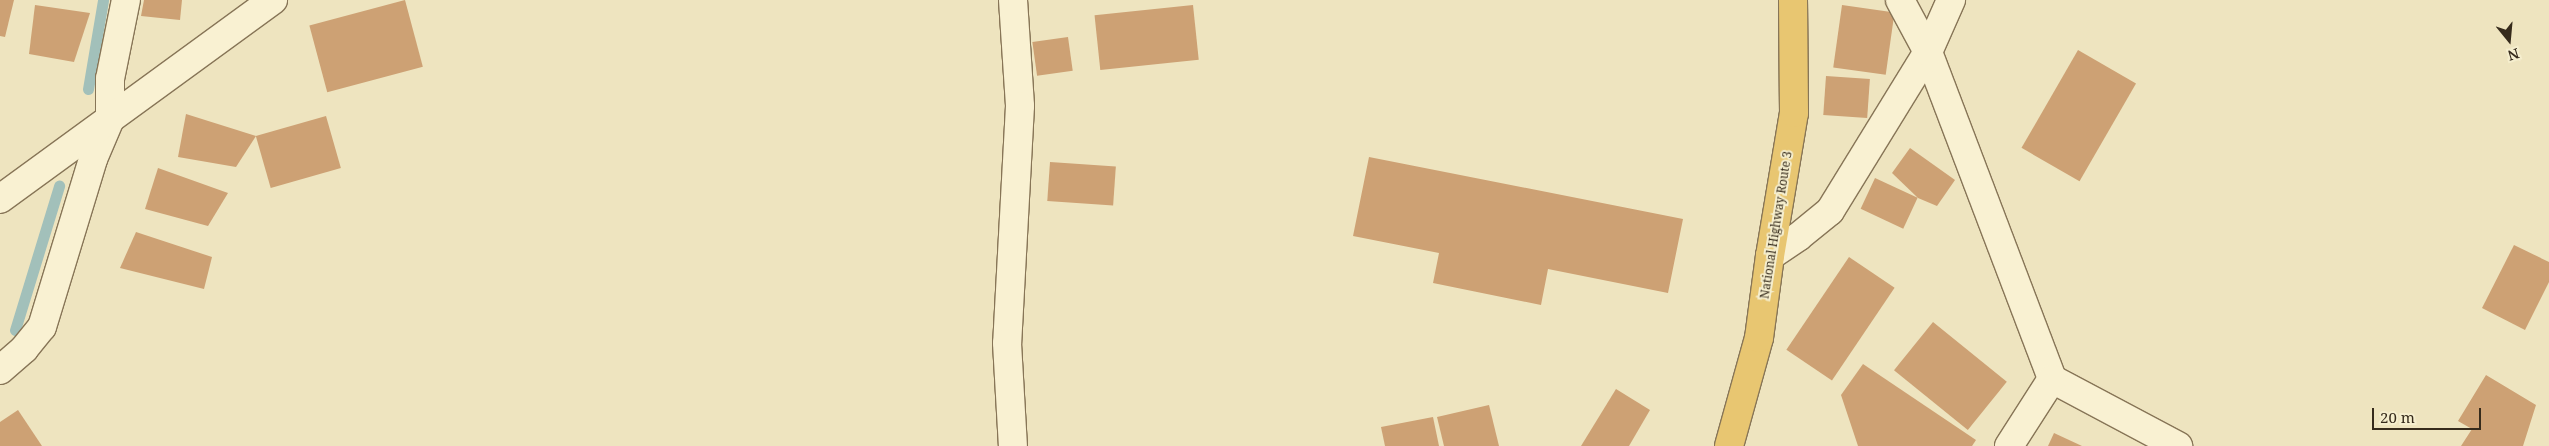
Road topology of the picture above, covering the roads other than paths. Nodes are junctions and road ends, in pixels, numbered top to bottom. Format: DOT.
graph roads {
  1 [pos="126,0"];
  2 [pos="273,0"];
  3 [pos="1013,0"];
  4 [pos="1793,0"];
  5 [pos="1900,0"];
  6 [pos="1951,0"];
  7 [pos="1928,52"];
  8 [pos="110,119"];
  9 [pos="0,199"];
  10 [pos="1770,256"];
  11 [pos="0,370"];
  12 [pos="2052,379"];
  13 [pos="1014,446"];
  14 [pos="1729,446"];
  15 [pos="2009,446"];
  16 [pos="2178,446"];
  1 -- 8 [label="street"];
  2 -- 8 [label="street"];
  3 -- 13 [label="street"];
  4 -- 10 [label="highway, National Highway Route 3"];
  5 -- 7 [label="street"];
  6 -- 7 [label="street"];
  7 -- 10 [label="street"];
  7 -- 12 [label="street"];
  8 -- 9 [label="street"];
  8 -- 11 [label="street"];
  10 -- 14 [label="highway, National Highway Route 3"];
  12 -- 15 [label="street"];
  12 -- 16 [label="street"];
}
